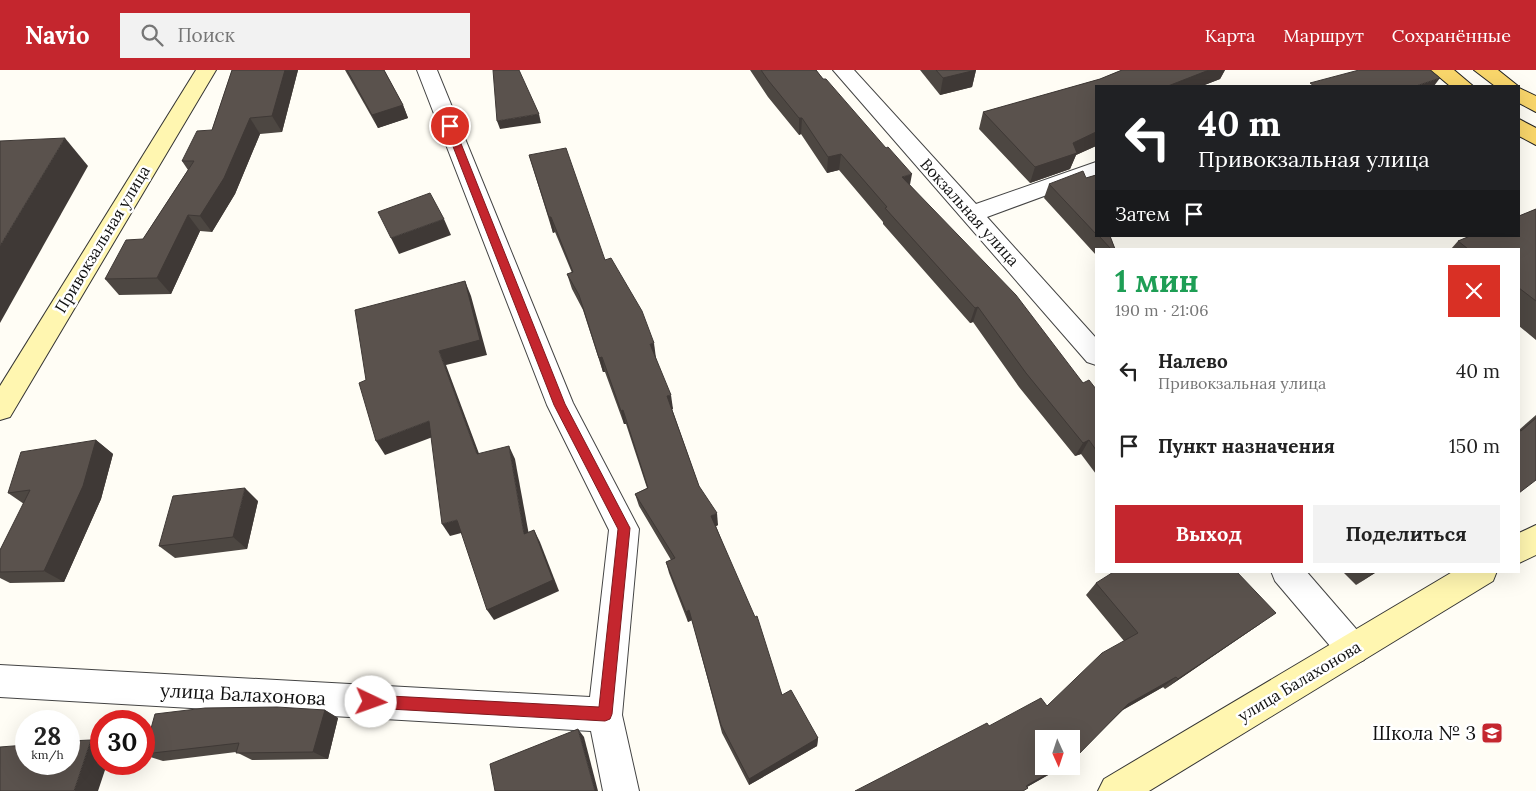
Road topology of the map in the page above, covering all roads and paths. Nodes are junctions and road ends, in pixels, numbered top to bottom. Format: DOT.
graph roads {
  1 [pos="206,70"];
  2 [pos="427,70"];
  3 [pos="843,70"];
  4 [pos="1441,70"];
  5 [pos="1484,70"];
  6 [pos="1462,85"];
  7 [pos="1506,85"];
  8 [pos="1520,95"];
  9 [pos="1536,105"];
  10 [pos="1520,127"];
  11 [pos="1536,138"];
  12 [pos="1095,169"];
  13 [pos="973,214"];
  14 [pos="1095,354"];
  15 [pos="0,409"];
  16 [pos="1536,539"];
  17 [pos="1520,548"];
  18 [pos="1288,573"];
  19 [pos="1479,573"];
  20 [pos="1354,649"];
  21 [pos="0,681"];
  22 [pos="605,714"];
  23 [pos="621,791"];
  24 [pos="1116,791"];
  1 -- 15 [label="street, Привокзальная улица"];
  2 -- 22 [label="street"];
  3 -- 13 [label="street, Вокзальная улица"];
  4 -- 6 [label="main road"];
  5 -- 7 [label="main road"];
  8 -- 9 [label="main road"];
  10 -- 11 [label="main road"];
  12 -- 13 [label="street"];
  13 -- 14 [label="street, Вокзальная улица"];
  16 -- 17 [label="street"];
  18 -- 20 [label="street"];
  19 -- 20 [label="street, улица Балахонова"];
  20 -- 24 [label="street, улица Балахонова"];
  21 -- 22 [label="street, улица Балахонова"];
  22 -- 23 [label="street"];
}
